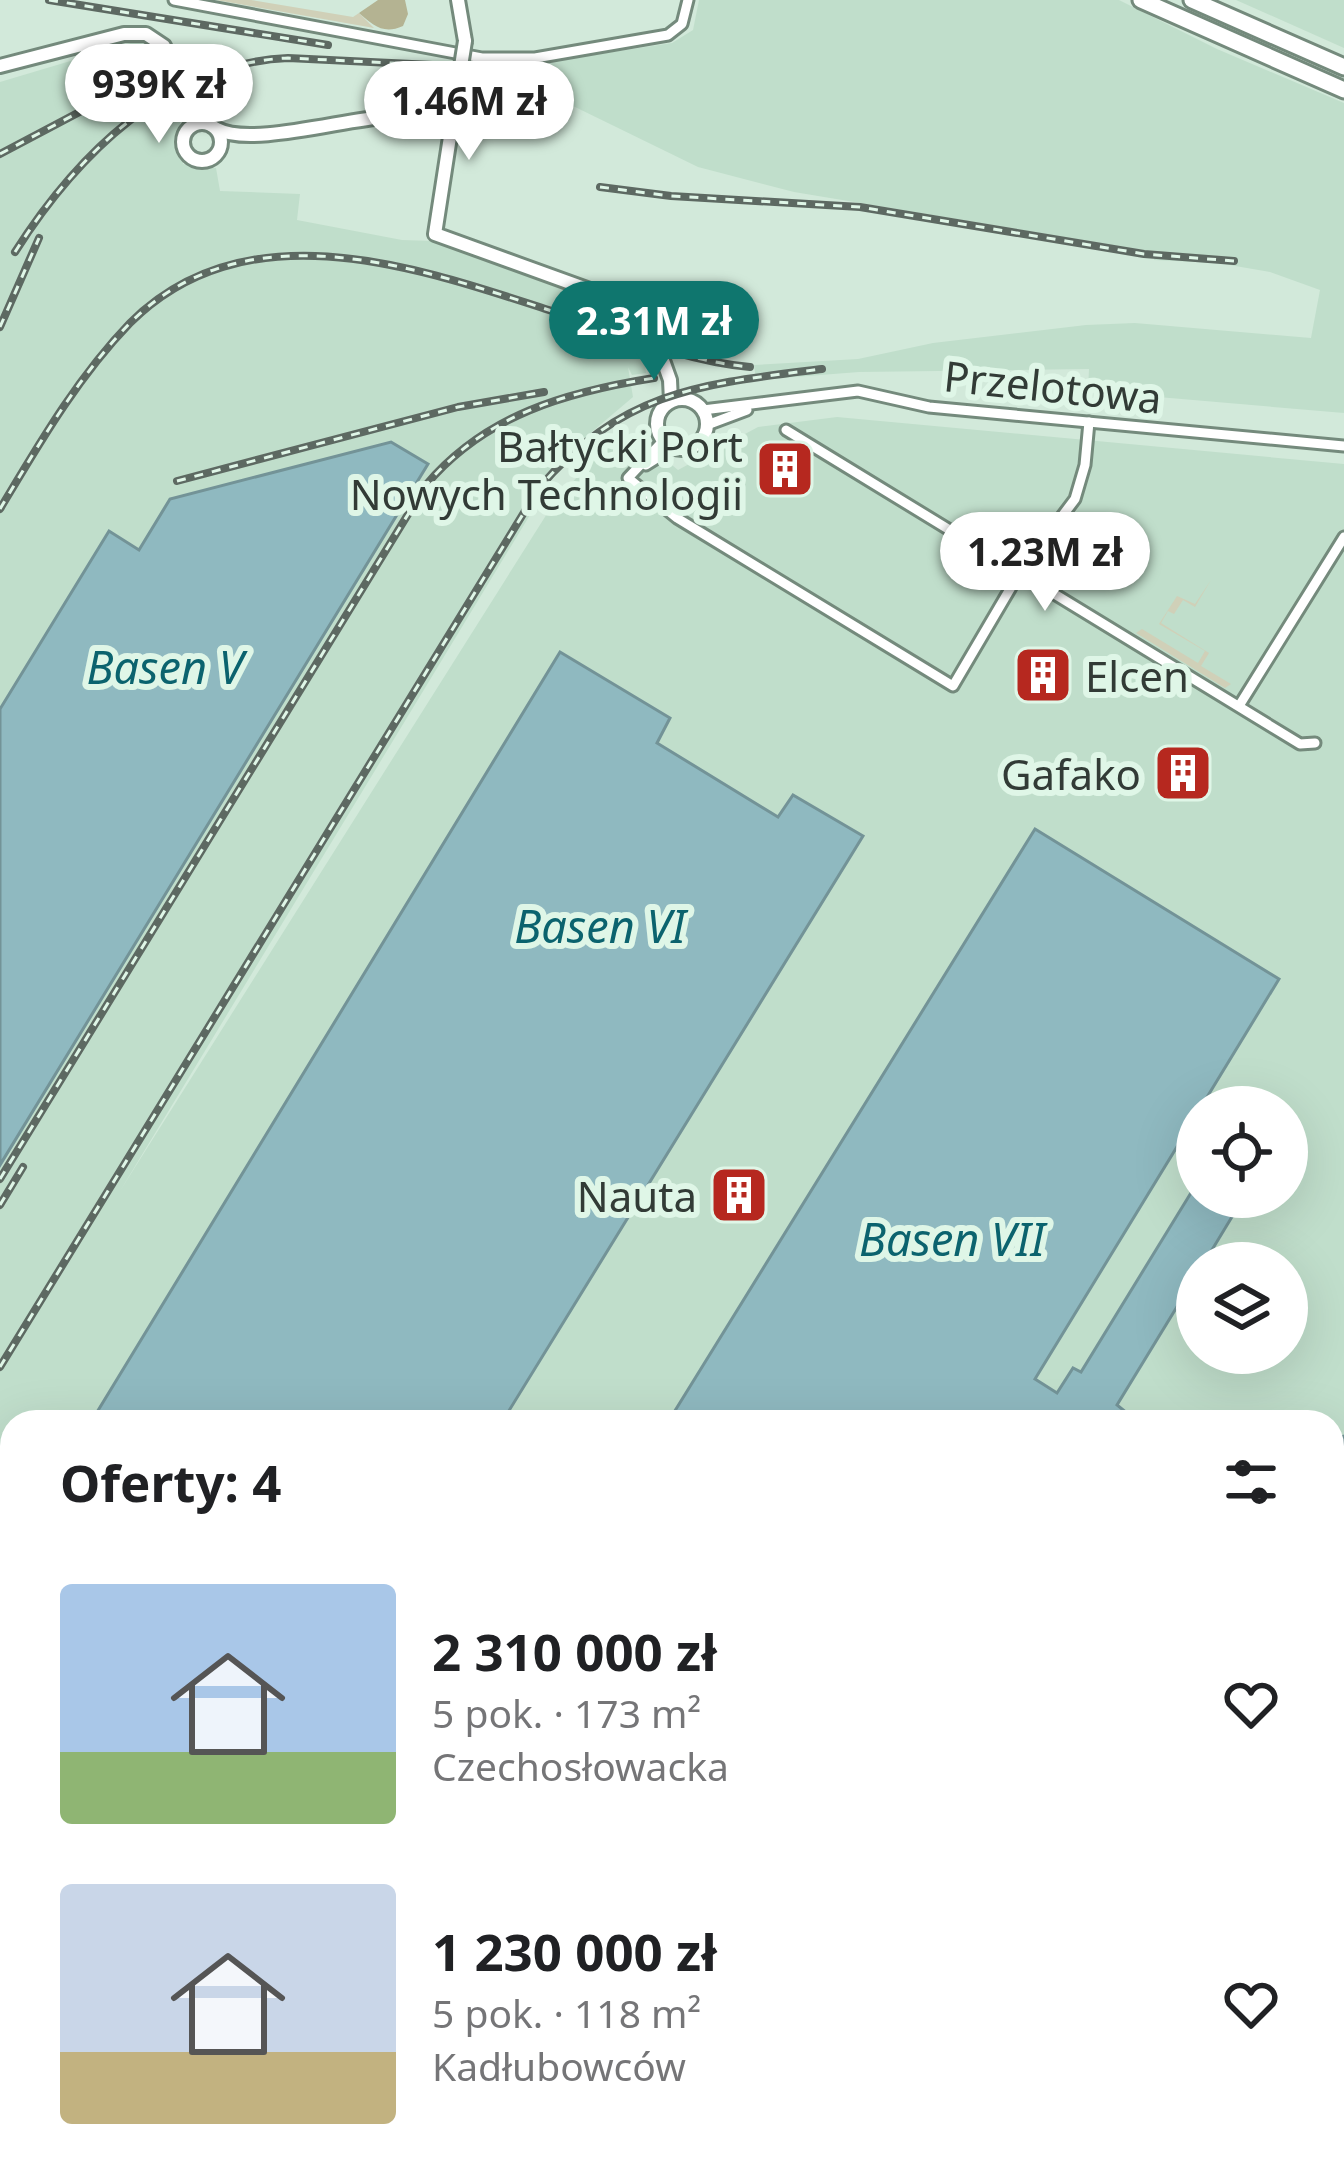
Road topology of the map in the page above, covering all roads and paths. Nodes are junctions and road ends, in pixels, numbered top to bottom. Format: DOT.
graph roads {
  1 [pos="174,0"];
  2 [pos="458,0"];
  3 [pos="688,0"];
  4 [pos="1141,0"];
  5 [pos="1192,0"];
  6 [pos="0,66"];
  7 [pos="1344,68"];
  8 [pos="1344,90"];
  9 [pos="188,98"];
  10 [pos="452,119"];
  11 [pos="214,127"];
  12 [pos="187,130"];
  13 [pos="256,134"];
  14 [pos="219,151"];
  15 [pos="677,399"];
  16 [pos="758,406"];
  17 [pos="703,410"];
  18 [pos="1089,422"];
  19 [pos="707,425"];
  20 [pos="786,430"];
  21 [pos="668,445"];
  22 [pos="1344,446"];
  23 [pos="1344,537"];
  24 [pos="1020,572"];
  25 [pos="1239,706"];
  26 [pos="1315,743"];
  1 -- 3 [label="street"];
  2 -- 10 [label="street, bridge"];
  4 -- 8 [label="highway"];
  5 -- 7 [label="highway"];
  6 -- 9 [label="street"];
  9 -- 11 [label="street"];
  9 -- 12 [label="street"];
  10 -- 13 [label="street"];
  10 -- 15 [label="street"];
  11 -- 12 [label="street"];
  11 -- 13 [label="street"];
  11 -- 14 [label="street"];
  12 -- 14 [label="street"];
  13 -- 14 [label="street"];
  15 -- 17 [label="street"];
  15 -- 21 [label="street"];
  16 -- 17 [label="street, Przelotowa"];
  16 -- 18 [label="street, Przelotowa"];
  16 -- 19 [label="street, Przelotowa"];
  17 -- 19 [label="street"];
  18 -- 22 [label="street, Przelotowa"];
  18 -- 24 [label="street"];
  19 -- 21 [label="street"];
  20 -- 24 [label="street"];
  21 -- 24 [label="street"];
  23 -- 25 [label="street"];
  24 -- 25 [label="street"];
  25 -- 26 [label="street"];
}
